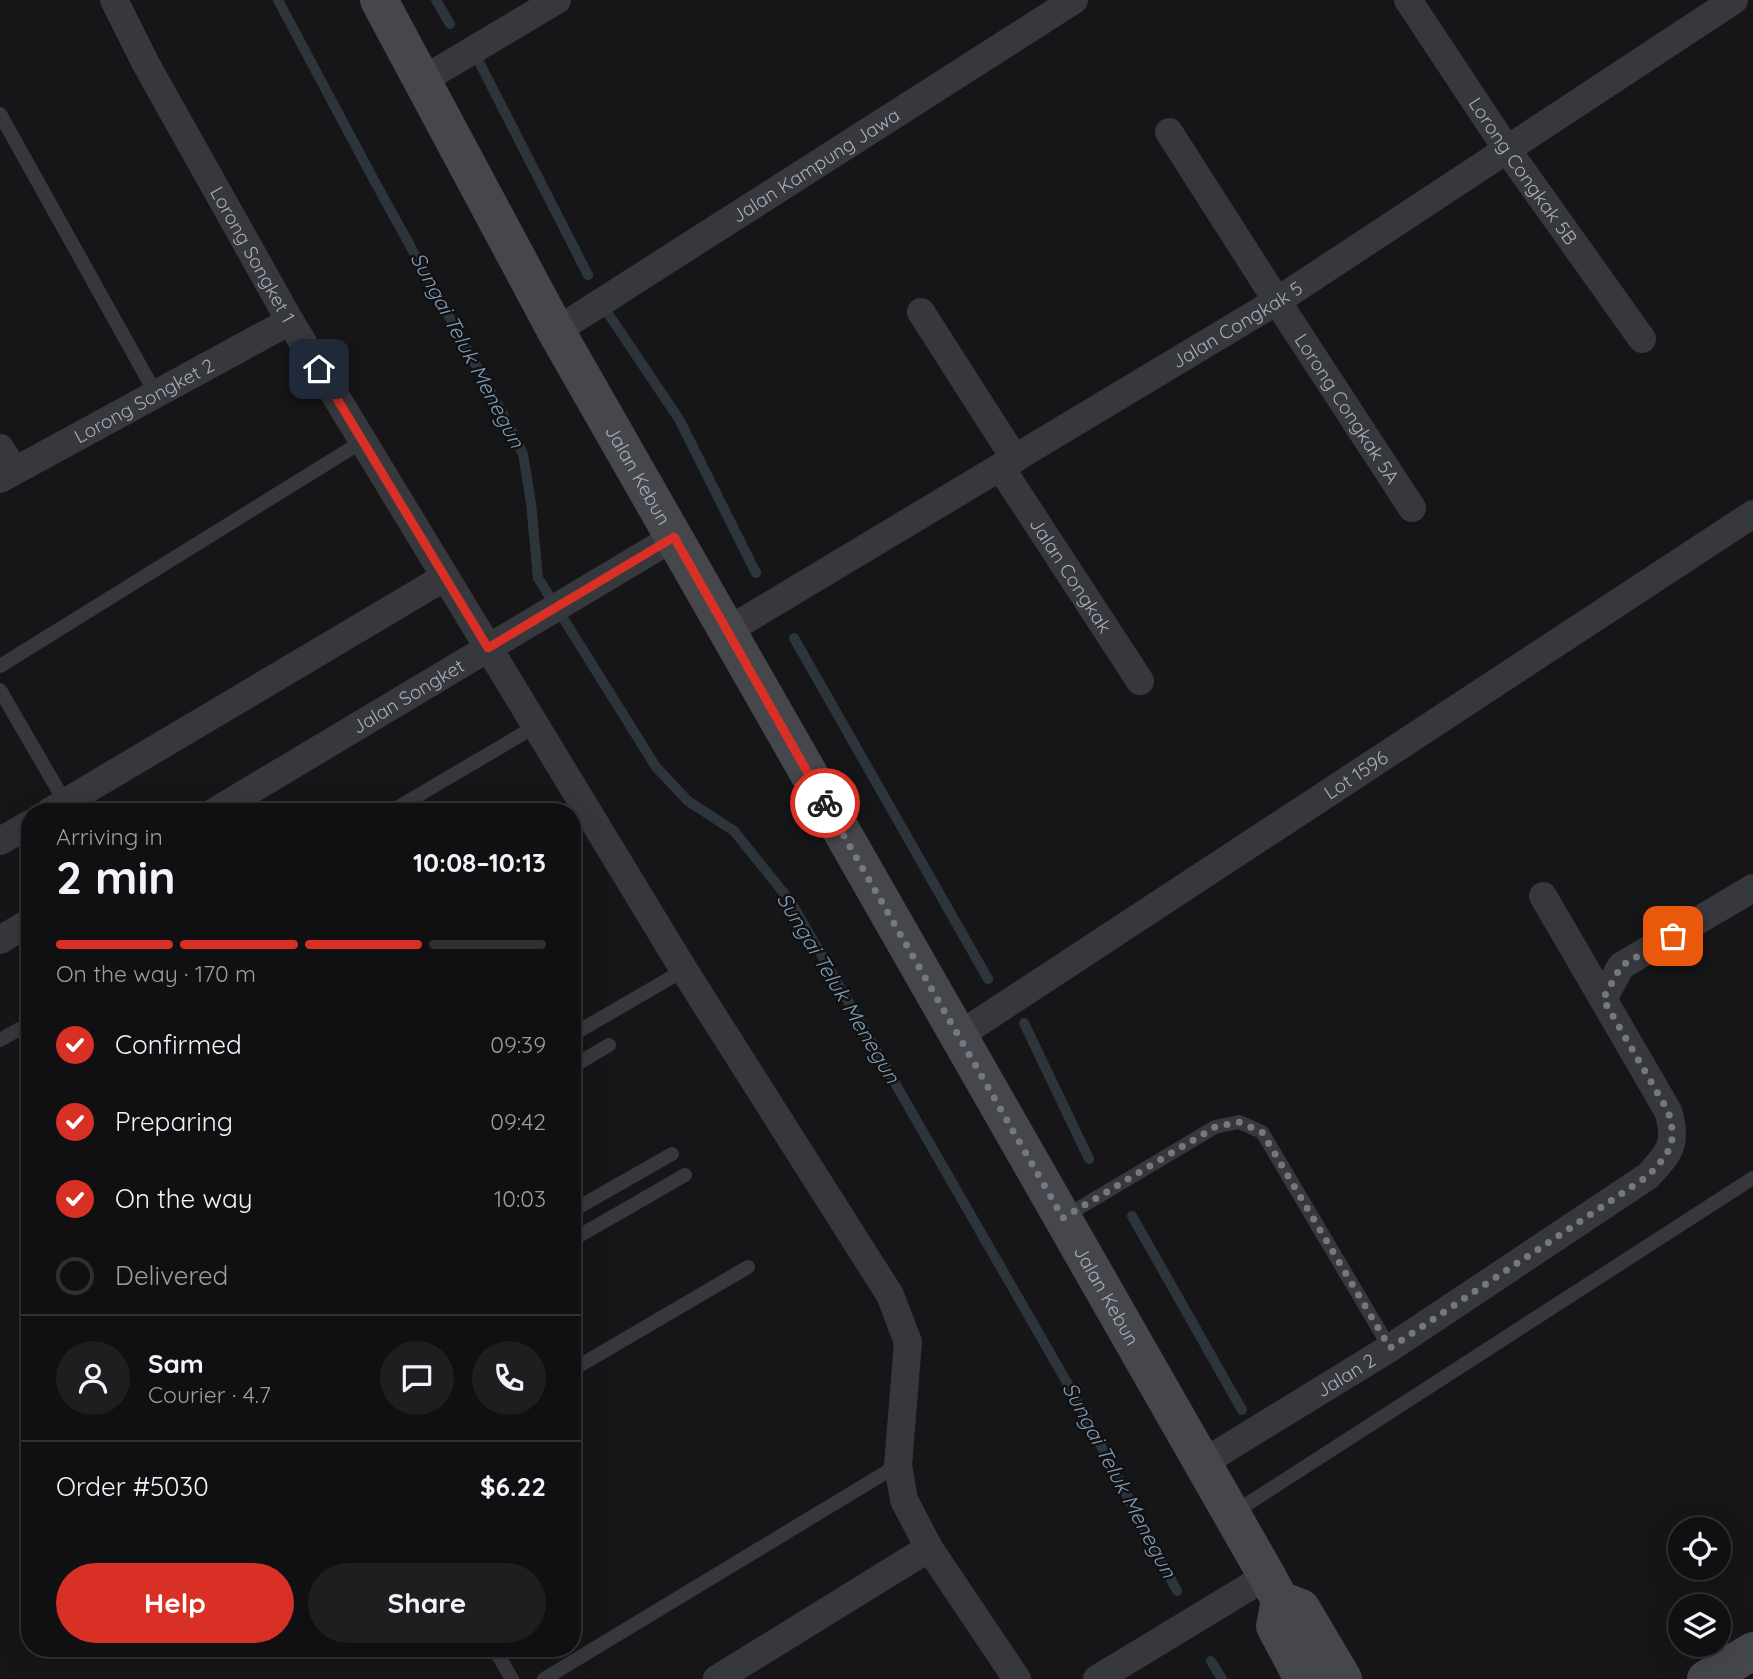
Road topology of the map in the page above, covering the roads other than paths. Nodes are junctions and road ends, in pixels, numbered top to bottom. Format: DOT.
graph roads {
  1 [pos="114,0"];
  2 [pos="379,0"];
  3 [pos="558,0"];
  4 [pos="1073,0"];
  5 [pos="1408,0"];
  6 [pos="1734,0"];
  7 [pos="1742,0"];
  8 [pos="1753,17"];
  9 [pos="421,81"];
  10 [pos="0,114"];
  11 [pos="1169,132"];
  12 [pos="1508,151"];
  13 [pos="1277,301"];
  14 [pos="921,312"];
  15 [pos="290,321"];
  16 [pos="556,331"];
  17 [pos="1642,339"];
  18 [pos="156,394"];
  19 [pos="363,441"];
  20 [pos="1008,463"];
  21 [pos="5,465"];
  22 [pos="1412,508"];
  23 [pos="1753,514"];
  24 [pos="674,537"];
  25 [pos="445,577"];
  26 [pos="727,631"];
  27 [pos="488,648"];
  28 [pos="0,666"];
  29 [pos="1140,681"];
  30 [pos="0,690"];
  31 [pos="536,726"];
  32 [pos="55,803"];
  33 [pos="64,803"];
  34 [pos="229,803"];
  35 [pos="405,803"];
  36 [pos="21,829"];
  37 [pos="0,841"];
  38 [pos="1753,888"];
  39 [pos="1544,896"];
  40 [pos="21,927"];
  41 [pos="0,940"];
  42 [pos="684,970"];
  43 [pos="1603,999"];
  44 [pos="21,1028"];
  45 [pos="581,1030"];
  46 [pos="958,1036"];
  47 [pos="0,1040"];
  48 [pos="609,1045"];
  49 [pos="581,1061"];
  50 [pos="672,1154"];
  51 [pos="685,1175"];
  52 [pos="1753,1178"];
  53 [pos="581,1206"];
  54 [pos="1063,1218"];
  55 [pos="581,1235"];
  56 [pos="748,1267"];
  57 [pos="1390,1348"];
  58 [pos="581,1365"];
  59 [pos="1201,1464"];
  60 [pos="898,1465"];
  61 [pos="1230,1515"];
  62 [pos="929,1548"];
  63 [pos="1274,1588"];
  64 [pos="1753,1651"];
  65 [pos="499,1657"];
  66 [pos="580,1657"];
  67 [pos="581,1657"];
  68 [pos="1011,1677"];
  69 [pos="512,1679"];
  70 [pos="544,1679"];
  71 [pos="716,1679"];
  72 [pos="1097,1679"];
  73 [pos="1303,1679"];
  74 [pos="1343,1679"];
  75 [pos="1706,1679"];
  1 -- 15 [label="street, Lorong Songket 1"];
  2 -- 9 [label="main road, Jalan Kebun"];
  3 -- 9 [label="street"];
  4 -- 16 [label="street, Jalan Kampung Jawa"];
  5 -- 12 [label="street, Lorong Congkak 5B"];
  6 -- 12 [label="street, Jalan Congkak 5"];
  7 -- 8 [label="street"];
  9 -- 16 [label="main road, Jalan Kebun"];
  10 -- 18 [label="lane"];
  11 -- 13 [label="street, Lorong Congkak 5A"];
  12 -- 13 [label="street, Jalan Congkak 5"];
  12 -- 17 [label="street, Lorong Congkak 5B"];
  13 -- 20 [label="street, Jalan Congkak 5"];
  13 -- 22 [label="street, Lorong Congkak 5A"];
  14 -- 20 [label="street, Jalan Congkak"];
  15 -- 18 [label="street, Lorong Songket 2"];
  15 -- 19 [label="street, Lorong Songket 1"];
  16 -- 24 [label="main road, Jalan Kebun"];
  18 -- 21 [label="street, Lorong Songket 2"];
  19 -- 25 [label="street, Lorong Songket 1"];
  19 -- 28 [label="lane"];
  20 -- 26 [label="street, Jalan Congkak 5"];
  20 -- 29 [label="street, Jalan Congkak"];
  23 -- 46 [label="street, Lot 1596"];
  24 -- 26 [label="main road, Jalan Kebun"];
  24 -- 27 [label="street, Jalan Songket"];
  25 -- 27 [label="street, Lorong Songket 1"];
  25 -- 33 [label="street"];
  26 -- 46 [label="main road, Jalan Kebun"];
  27 -- 31 [label="street, Lorong Songket 1"];
  27 -- 34 [label="street, Jalan Songket"];
  30 -- 32 [label="lane"];
  31 -- 35 [label="lane"];
  31 -- 42 [label="street, Lorong Songket 1"];
  36 -- 37 [label="street"];
  38 -- 43 [label="street"];
  39 -- 43 [label="street, Jalan 2"];
  40 -- 41 [label="street"];
  42 -- 45 [label="lane"];
  42 -- 60 [label="street, Lorong Songket 1"];
  43 -- 57 [label="street, Jalan 2"];
  44 -- 47 [label="lane"];
  46 -- 54 [label="main road, Jalan Kebun"];
  48 -- 49 [label="lane"];
  50 -- 53 [label="lane"];
  51 -- 55 [label="lane"];
  52 -- 61 [label="lane"];
  54 -- 57 [label="lane"];
  54 -- 59 [label="main road, Jalan Kebun"];
  56 -- 58 [label="lane"];
  57 -- 59 [label="street, Jalan 2"];
  59 -- 61 [label="main road, Jalan Kebun"];
  60 -- 62 [label="street, Lorong Songket 1"];
  60 -- 67 [label="lane"];
  61 -- 63 [label="main road, Jalan Kebun"];
  62 -- 68 [label="street, Lorong Songket 1"];
  62 -- 71 [label="street"];
  63 -- 72 [label="street"];
  63 -- 73 [label="main road"];
  63 -- 74 [label="main road, Jalan Kebun"];
  64 -- 75 [label="main road"];
  65 -- 69 [label="lane"];
  66 -- 70 [label="lane"];
}
